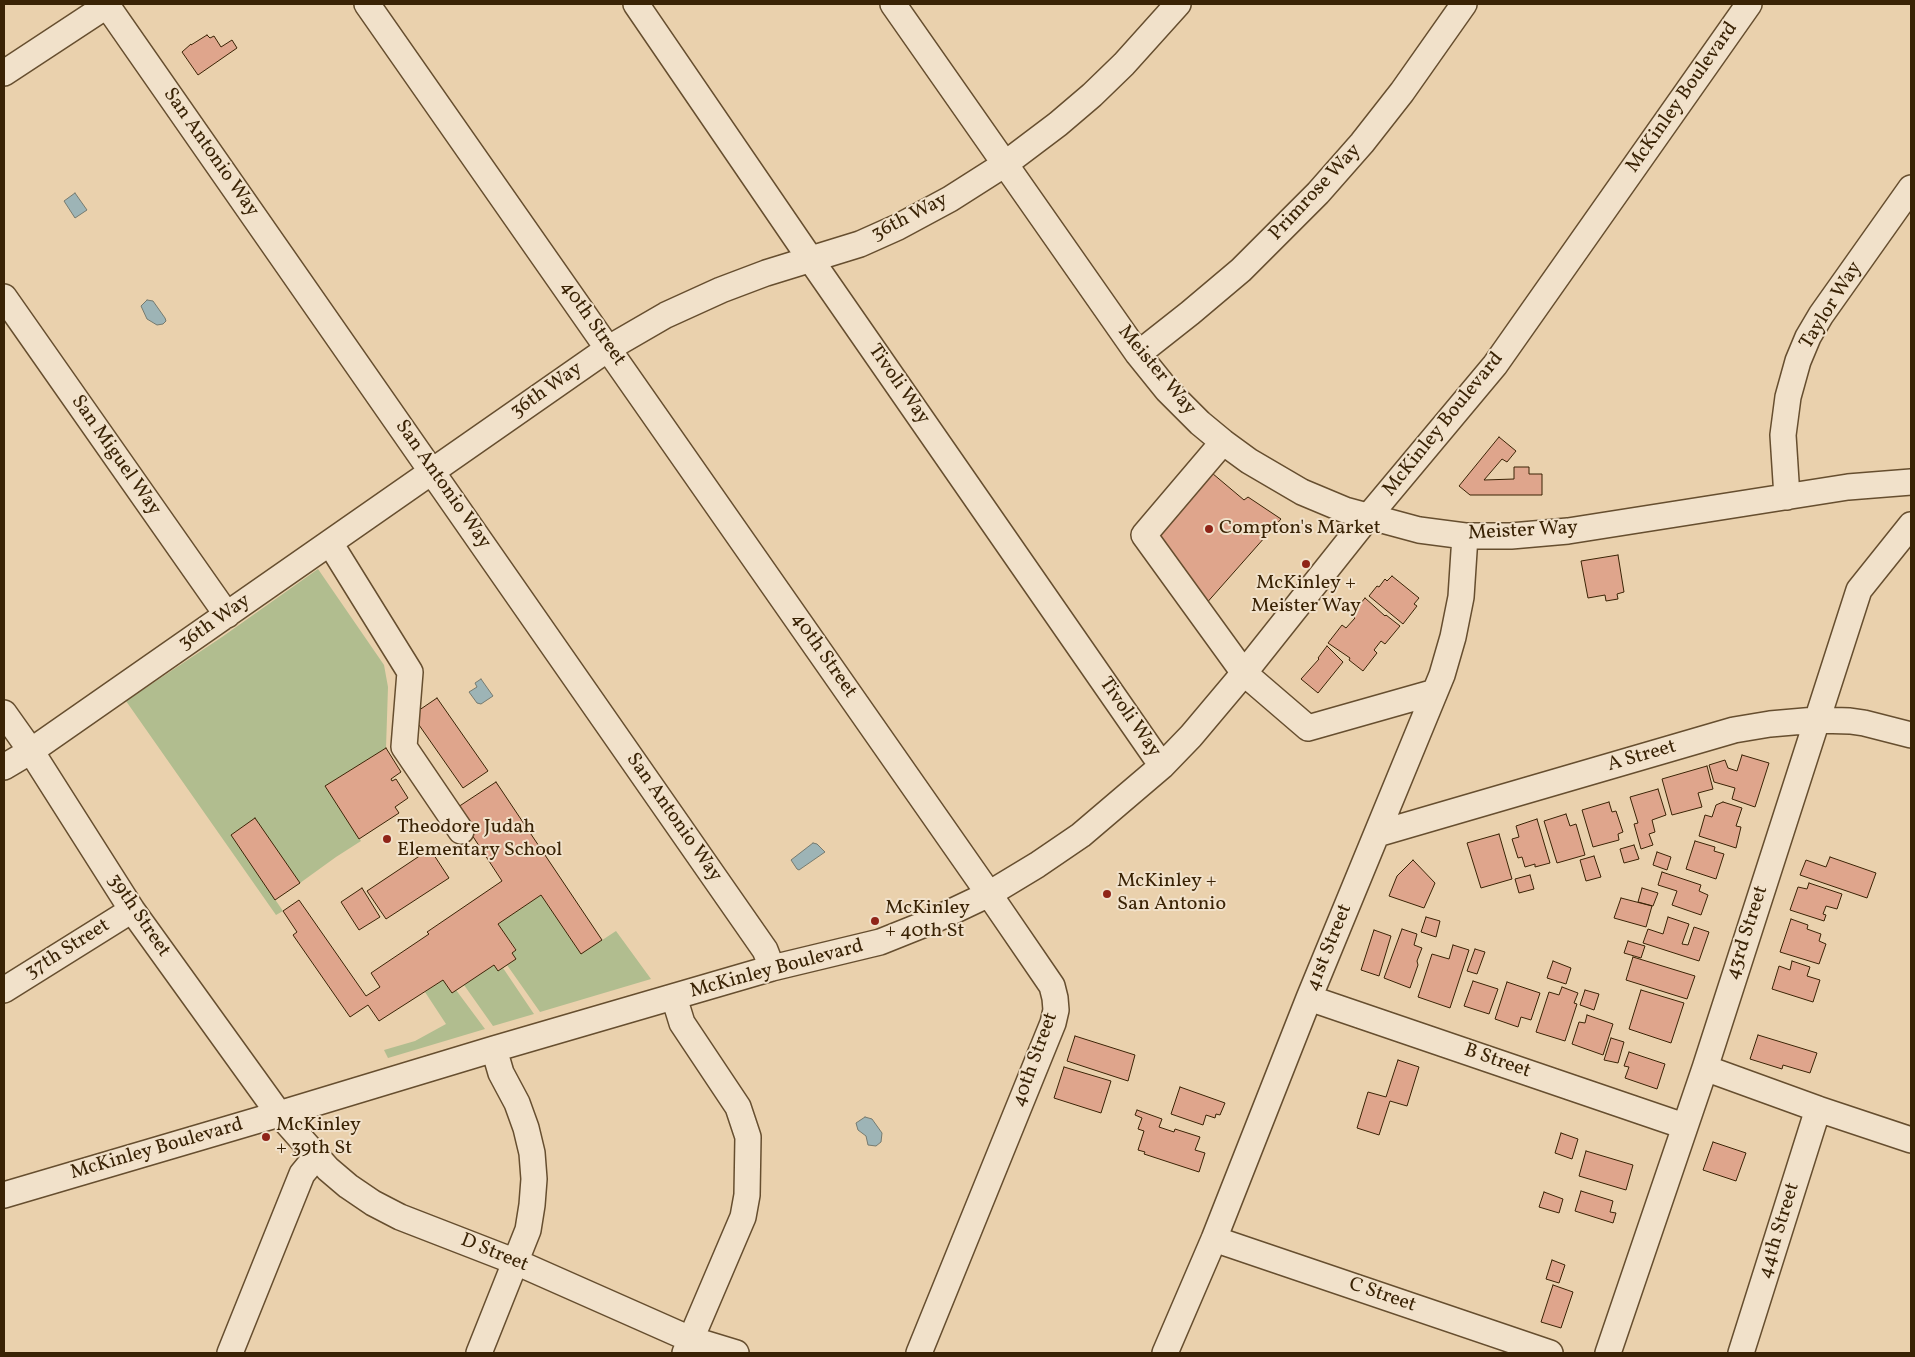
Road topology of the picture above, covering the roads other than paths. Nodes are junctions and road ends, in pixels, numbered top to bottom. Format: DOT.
graph roads {
  1 [pos="107,4"];
  2 [pos="368,4"];
  3 [pos="636,4"];
  4 [pos="894,4"];
  5 [pos="1178,4"];
  6 [pos="1464,4"];
  7 [pos="1749,4"];
  8 [pos="4,73"];
  9 [pos="1005,164"];
  10 [pos="1911,188"];
  11 [pos="811,260"];
  12 [pos="4,297"];
  13 [pos="609,348"];
  14 [pos="1138,354"];
  15 [pos="1223,442"];
  16 [pos="432,471"];
  17 [pos="1911,482"];
  18 [pos="1787,497"];
  19 [pos="1368,517"];
  20 [pos="1911,525"];
  21 [pos="1465,536"];
  22 [pos="330,543"];
  23 [pos="227,615"];
  24 [pos="1244,673"];
  25 [pos="1435,692"];
  26 [pos="4,713"];
  27 [pos="1816,720"];
  28 [pos="1911,735"];
  29 [pos="31,751"];
  30 [pos="1162,766"];
  31 [pos="4,767"];
  32 [pos="461,831"];
  33 [pos="1377,834"];
  34 [pos="989,894"];
  35 [pos="132,910"];
  36 [pos="772,968"];
  37 [pos="4,990"];
  38 [pos="674,997"];
  39 [pos="1309,998"];
  40 [pos="494,1049"];
  41 [pos="1705,1068"];
  42 [pos="1818,1109"];
  43 [pos="279,1114"];
  44 [pos="1684,1126"];
  45 [pos="1911,1140"];
  46 [pos="316,1157"];
  47 [pos="4,1195"];
  48 [pos="1214,1239"];
  49 [pos="516,1262"];
  50 [pos="688,1346"];
  51 [pos="230,1353"];
  52 [pos="478,1353"];
  53 [pos="736,1353"];
  54 [pos="919,1353"];
  55 [pos="1165,1353"];
  56 [pos="1550,1353"];
  57 [pos="1608,1353"];
  58 [pos="1741,1353"];
  1 -- 8 [label="street"];
  1 -- 16 [label="street, San Antonio Way"];
  2 -- 13 [label="street, 40th Street"];
  3 -- 11 [label="street, Tivoli Way"];
  4 -- 9 [label="street, Meister Way"];
  5 -- 9 [label="street, 36th Way"];
  6 -- 14 [label="street, Primrose Way"];
  7 -- 19 [label="street, McKinley Boulevard"];
  9 -- 11 [label="street, 36th Way"];
  9 -- 14 [label="street, Meister Way"];
  10 -- 18 [label="street, Taylor Way"];
  11 -- 13 [label="street, 36th Way"];
  11 -- 30 [label="street, Tivoli Way"];
  12 -- 23 [label="street, San Miguel Way"];
  13 -- 16 [label="street, 36th Way"];
  13 -- 34 [label="street, 40th Street"];
  14 -- 15 [label="street, Meister Way"];
  15 -- 19 [label="street, Meister Way"];
  15 -- 24 [label="street"];
  16 -- 22 [label="street, 36th Way"];
  16 -- 36 [label="street, San Antonio Way"];
  17 -- 18 [label="street, Meister Way"];
  18 -- 21 [label="street, Meister Way"];
  19 -- 21 [label="street, Meister Way"];
  19 -- 24 [label="street, McKinley Boulevard"];
  20 -- 27 [label="street, 43rd Street"];
  21 -- 25 [label="street, 41st Street"];
  22 -- 23 [label="street, 36th Way"];
  22 -- 32 [label="street"];
  23 -- 29 [label="street, 36th Way"];
  24 -- 25 [label="street"];
  24 -- 30 [label="street, McKinley Boulevard"];
  25 -- 33 [label="street, 41st Street"];
  26 -- 29 [label="street, 39th Street"];
  27 -- 28 [label="street, A Street"];
  27 -- 33 [label="street, A Street"];
  27 -- 41 [label="street, 43rd Street"];
  29 -- 31 [label="street, 36th Way"];
  29 -- 35 [label="street, 39th Street"];
  30 -- 34 [label="street, McKinley Boulevard"];
  33 -- 39 [label="street, 41st Street"];
  34 -- 36 [label="street, McKinley Boulevard"];
  34 -- 54 [label="street, 40th Street"];
  35 -- 37 [label="street, 37th Street"];
  35 -- 43 [label="street, 39th Street"];
  36 -- 38 [label="street, McKinley Boulevard"];
  38 -- 40 [label="street, McKinley Boulevard"];
  38 -- 50 [label="street"];
  39 -- 44 [label="street, B Street"];
  39 -- 48 [label="street, 41st Street"];
  40 -- 43 [label="street, McKinley Boulevard"];
  40 -- 49 [label="street"];
  41 -- 42 [label="street"];
  41 -- 44 [label="street, 43rd Street"];
  42 -- 45 [label="street"];
  42 -- 58 [label="street, 44th Street"];
  43 -- 46 [label="street, D Street"];
  43 -- 47 [label="street, McKinley Boulevard"];
  44 -- 57 [label="street, 43rd Street"];
  46 -- 49 [label="street, D Street"];
  46 -- 51 [label="street"];
  48 -- 55 [label="street, 41st Street"];
  48 -- 56 [label="street, C Street"];
  49 -- 50 [label="street, D Street"];
  49 -- 52 [label="street"];
  50 -- 53 [label="street, D Street"];
}
